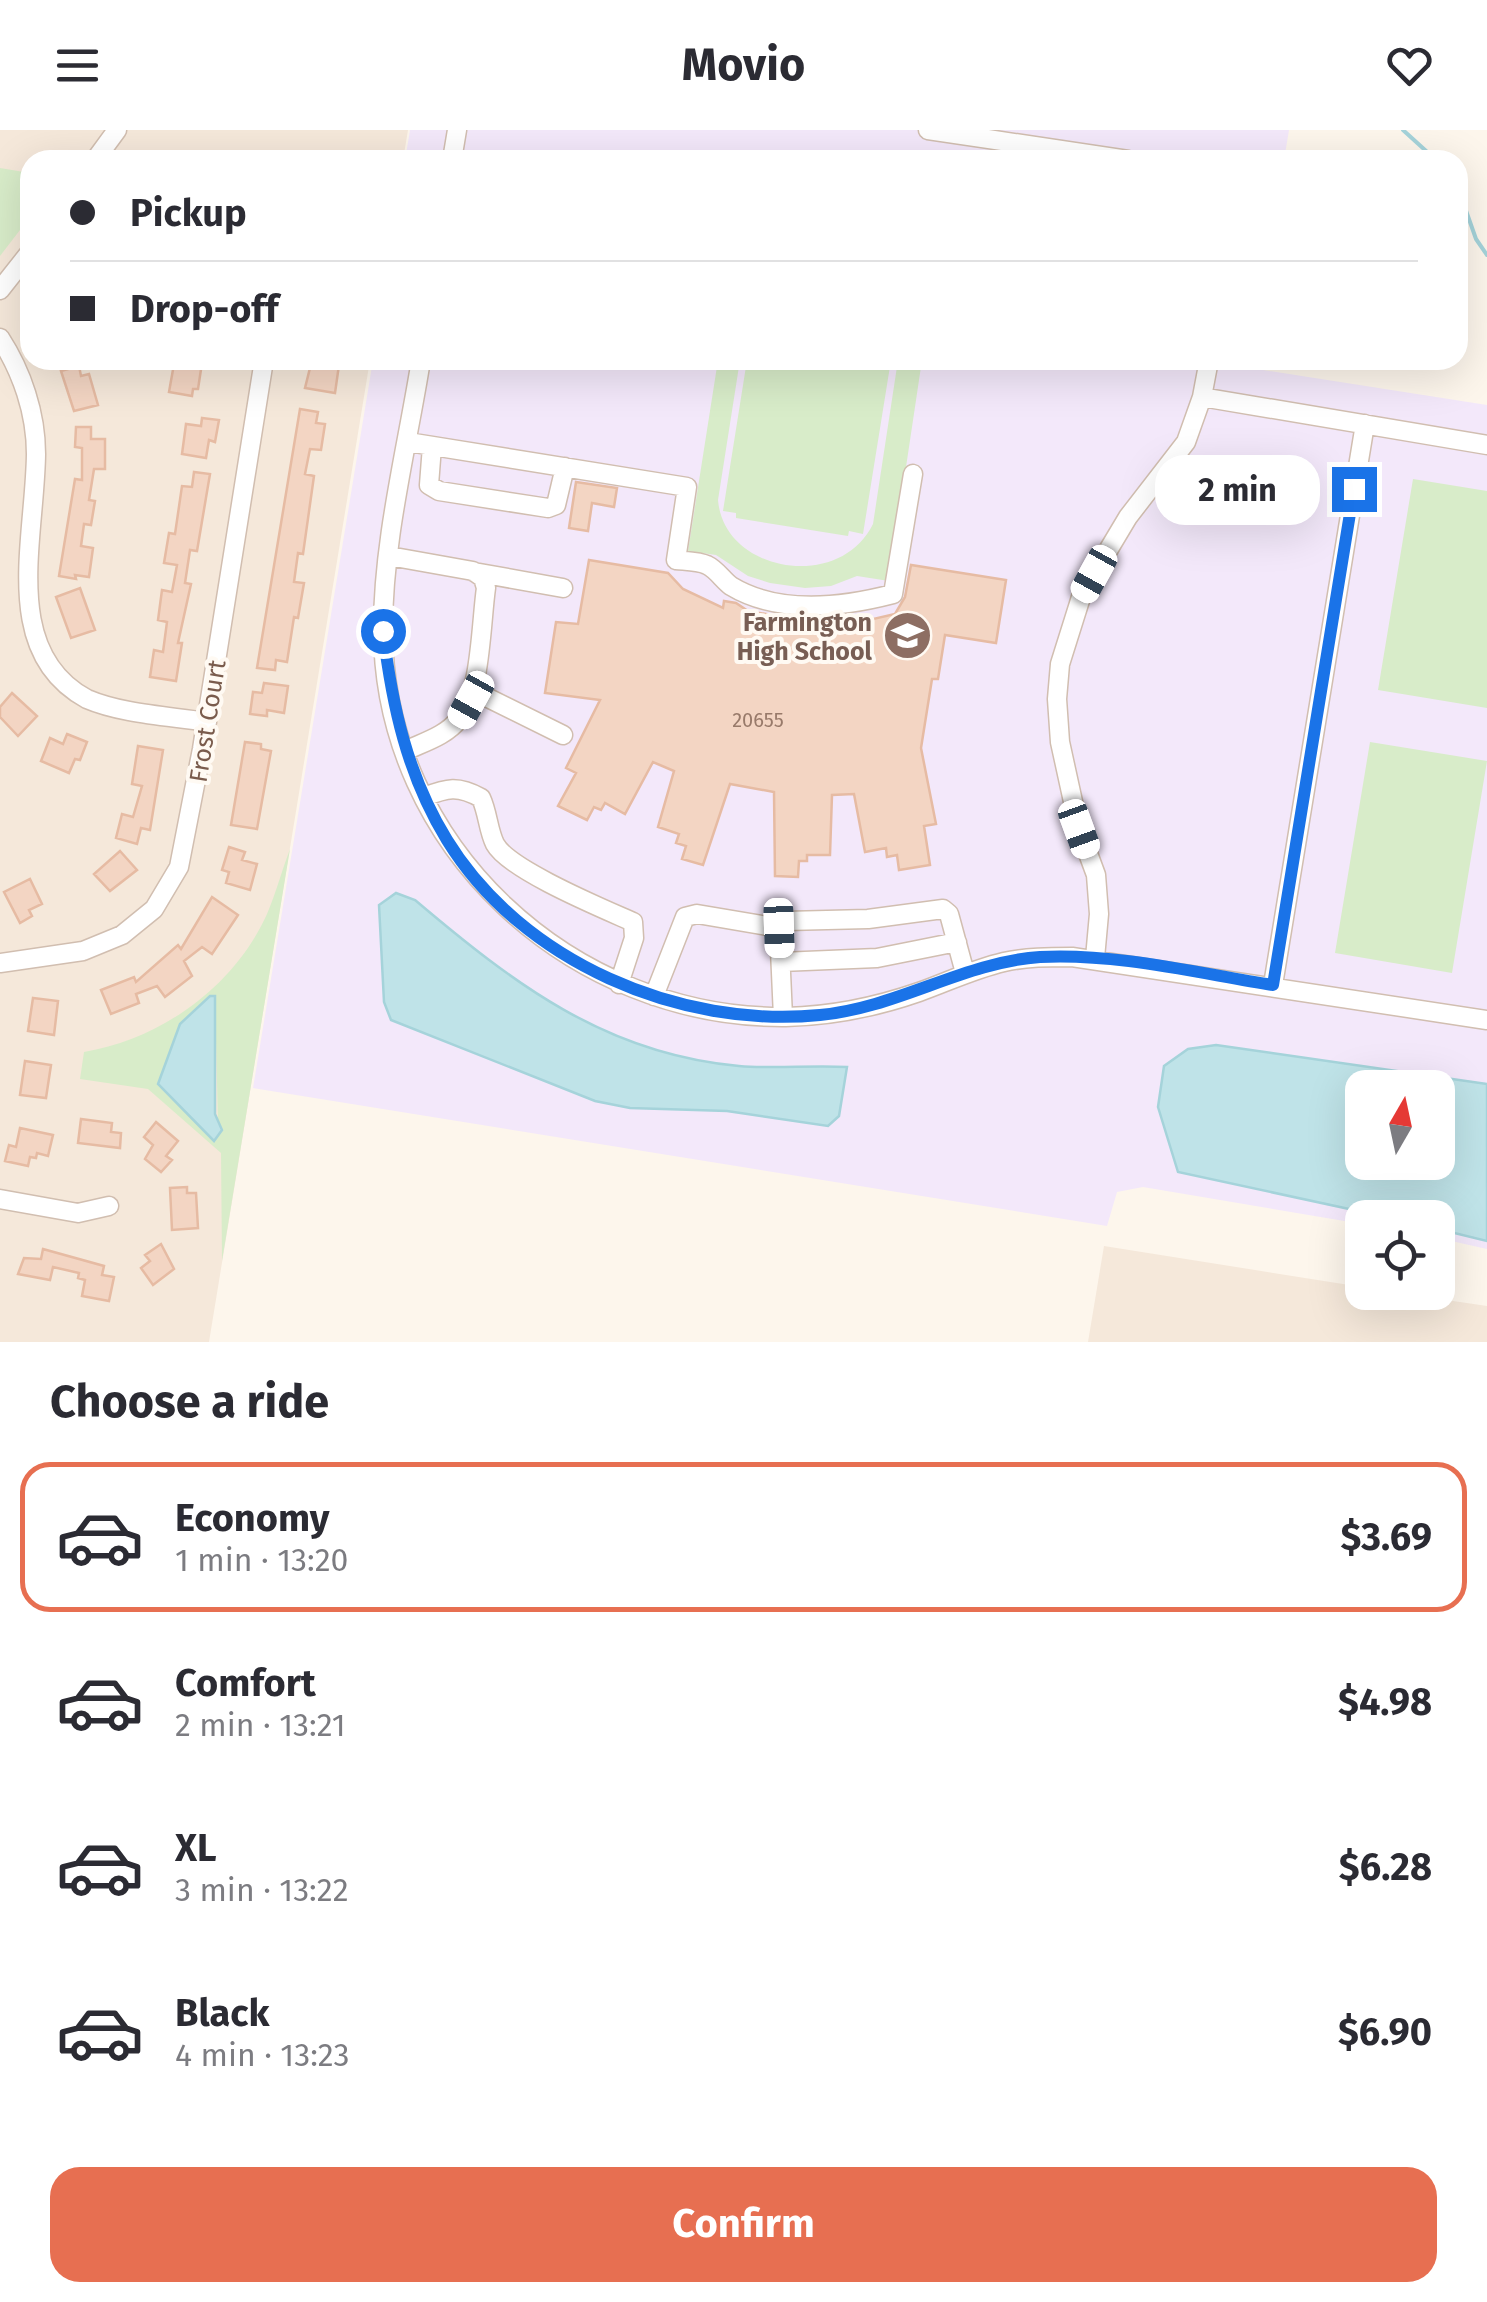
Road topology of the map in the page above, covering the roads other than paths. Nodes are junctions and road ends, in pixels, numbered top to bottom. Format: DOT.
graph roads {
  1 [pos="117,130"];
  2 [pos="928,130"];
  3 [pos="102,150"];
  4 [pos="1061,150"];
  5 [pos="20,265"];
  6 [pos="0,290"];
  7 [pos="0,338"];
  8 [pos="262,370"];
  9 [pos="419,370"];
  10 [pos="1207,370"];
  11 [pos="1202,397"];
  12 [pos="1365,424"];
  13 [pos="408,442"];
  14 [pos="1487,445"];
  15 [pos="432,446"];
  16 [pos="565,467"];
  17 [pos="913,474"];
  18 [pos="389,556"];
  19 [pos="473,572"];
  20 [pos="563,588"];
  21 [pos="472,690"];
  22 [pos="207,722"];
  23 [pos="563,735"];
  24 [pos="405,750"];
  25 [pos="424,797"];
  26 [pos="779,928"];
  27 [pos="956,942"];
  28 [pos="1095,958"];
  29 [pos="780,962"];
  30 [pos="0,963"];
  31 [pos="965,973"];
  32 [pos="619,984"];
  33 [pos="1273,985"];
  34 [pos="654,996"];
  35 [pos="783,1017"];
  36 [pos="1487,1020"];
  37 [pos="0,1199"];
  38 [pos="108,1206"];
  1 -- 3 [label="street"];
  2 -- 4 [label="street"];
  5 -- 6 [label="street"];
  7 -- 22 [label="street"];
  8 -- 22 [label="street, Frost Court"];
  9 -- 13 [label="street"];
  10 -- 11 [label="street"];
  11 -- 12 [label="street"];
  11 -- 28 [label="street"];
  12 -- 14 [label="street"];
  12 -- 33 [label="street"];
  13 -- 15 [label="street"];
  13 -- 18 [label="street"];
  15 -- 16 [label="street"];
  15 -- 16 [label="street"];
  16 -- 17 [label="street"];
  18 -- 19 [label="street"];
  18 -- 24 [label="street"];
  19 -- 20 [label="street"];
  19 -- 21 [label="street"];
  21 -- 23 [label="street"];
  21 -- 24 [label="street"];
  22 -- 30 [label="street, Frost Court"];
  24 -- 25 [label="street"];
  25 -- 32 [label="street"];
  25 -- 32 [label="street"];
  26 -- 27 [label="street"];
  26 -- 29 [label="street"];
  26 -- 34 [label="street"];
  27 -- 29 [label="street"];
  27 -- 31 [label="street"];
  28 -- 31 [label="street"];
  28 -- 33 [label="street"];
  29 -- 35 [label="street"];
  31 -- 35 [label="street"];
  32 -- 34 [label="street"];
  33 -- 36 [label="street"];
  34 -- 35 [label="street"];
  37 -- 38 [label="street"];
}
